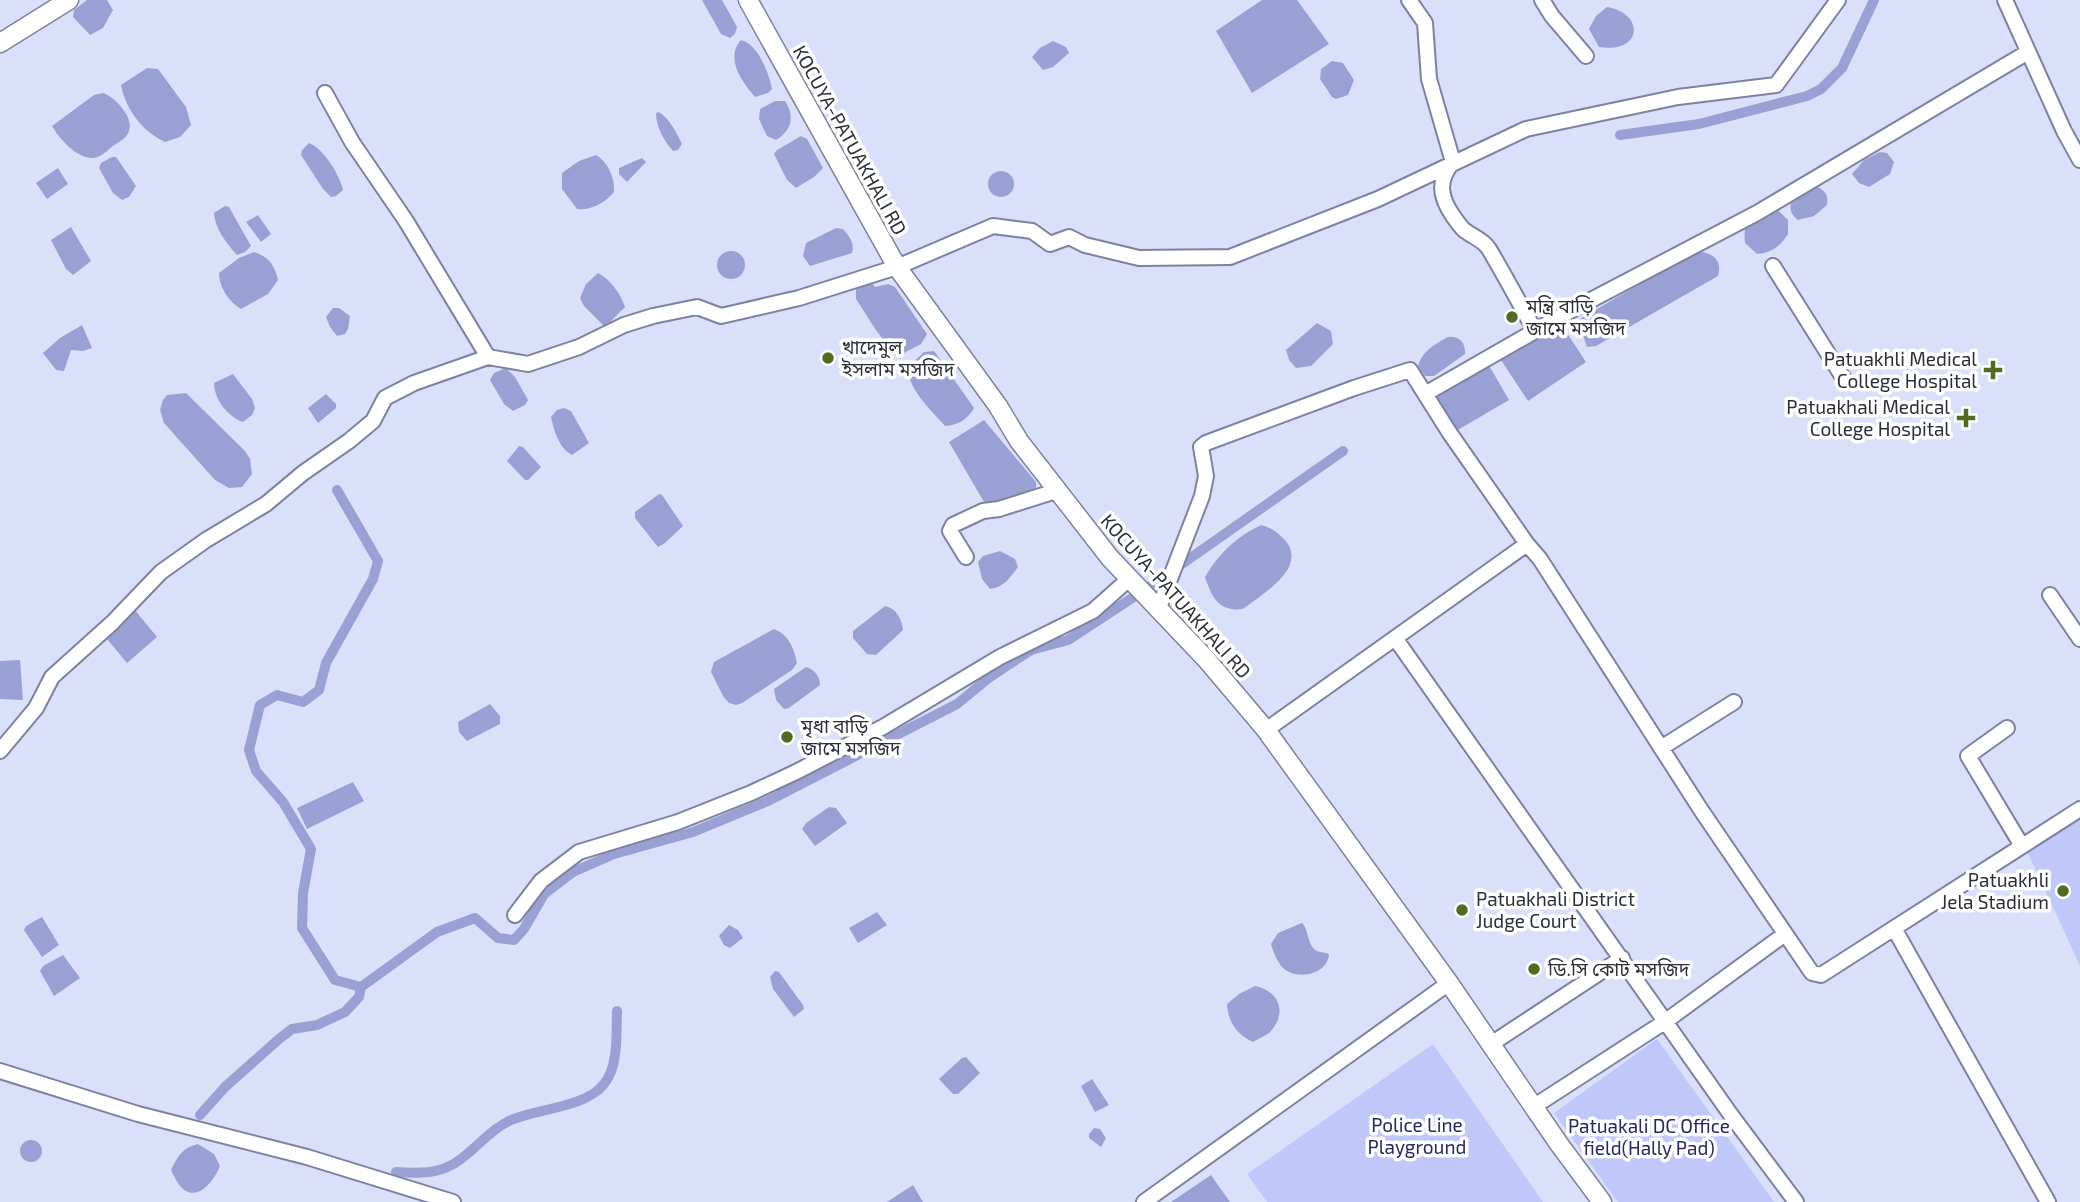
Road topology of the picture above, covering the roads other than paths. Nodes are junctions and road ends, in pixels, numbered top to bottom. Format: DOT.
graph roads {
  1 [pos="69,0"];
  2 [pos="748,0"];
  3 [pos="1409,0"];
  4 [pos="1542,0"];
  5 [pos="1839,0"];
  6 [pos="2005,0"];
  7 [pos="0,43"];
  8 [pos="2028,52"];
  9 [pos="1586,56"];
  10 [pos="325,93"];
  11 [pos="2080,160"];
  12 [pos="1453,162"];
  13 [pos="1773,266"];
  14 [pos="897,267"];
  15 [pos="1535,331"];
  16 [pos="488,357"];
  17 [pos="1844,379"];
  18 [pos="1425,394"];
  19 [pos="1056,491"];
  20 [pos="1527,544"];
  21 [pos="966,557"];
  22 [pos="1129,579"];
  23 [pos="2050,595"];
  24 [pos="1154,606"];
  25 [pos="1395,638"];
  26 [pos="2080,639"];
  27 [pos="1734,702"];
  28 [pos="2007,727"];
  29 [pos="1266,730"];
  30 [pos="1661,748"];
  31 [pos="0,751"];
  32 [pos="2080,809"];
  33 [pos="2022,846"];
  34 [pos="515,915"];
  35 [pos="1895,930"];
  36 [pos="1786,934"];
  37 [pos="1622,958"];
  38 [pos="1449,983"];
  39 [pos="1666,1021"];
  40 [pos="1491,1044"];
  41 [pos="0,1070"];
  42 [pos="1534,1107"];
  43 [pos="453,1202"];
  44 [pos="1144,1202"];
  45 [pos="1602,1202"];
  46 [pos="1796,1202"];
  47 [pos="2048,1202"];
  1 -- 7 [label="main road"];
  2 -- 14 [label="main road, KOCUYA-PATUAKHALI RD"];
  3 -- 12 [label="street"];
  4 -- 9 [label="street"];
  5 -- 12 [label="street"];
  6 -- 8 [label="street"];
  8 -- 11 [label="street"];
  8 -- 15 [label="street"];
  10 -- 16 [label="street"];
  12 -- 14 [label="street"];
  12 -- 15 [label="street"];
  13 -- 17 [label="street"];
  14 -- 16 [label="street"];
  14 -- 19 [label="main road, KOCUYA-PATUAKHALI RD"];
  15 -- 18 [label="street"];
  16 -- 31 [label="street"];
  18 -- 20 [label="street"];
  18 -- 24 [label="street"];
  19 -- 21 [label="street"];
  19 -- 22 [label="main road, KOCUYA-PATUAKHALI RD"];
  20 -- 25 [label="street"];
  20 -- 30 [label="street"];
  22 -- 24 [label="main road, KOCUYA-PATUAKHALI RD"];
  22 -- 34 [label="street"];
  23 -- 26 [label="street"];
  24 -- 29 [label="main road, KOCUYA-PATUAKHALI RD"];
  25 -- 29 [label="street"];
  25 -- 37 [label="street"];
  27 -- 30 [label="street"];
  28 -- 33 [label="street"];
  29 -- 38 [label="main road, KOCUYA-PATUAKHALI RD"];
  30 -- 36 [label="street"];
  32 -- 33 [label="street"];
  33 -- 35 [label="street"];
  35 -- 36 [label="street"];
  35 -- 47 [label="street"];
  36 -- 39 [label="street"];
  37 -- 39 [label="street"];
  37 -- 40 [label="street"];
  38 -- 40 [label="main road, KOCUYA-PATUAKHALI RD"];
  38 -- 44 [label="street"];
  39 -- 42 [label="street"];
  39 -- 46 [label="street"];
  40 -- 42 [label="main road, KOCUYA-PATUAKHALI RD"];
  41 -- 43 [label="street"];
  42 -- 45 [label="main road, KOCUYA-PATUAKHALI RD"];
}
